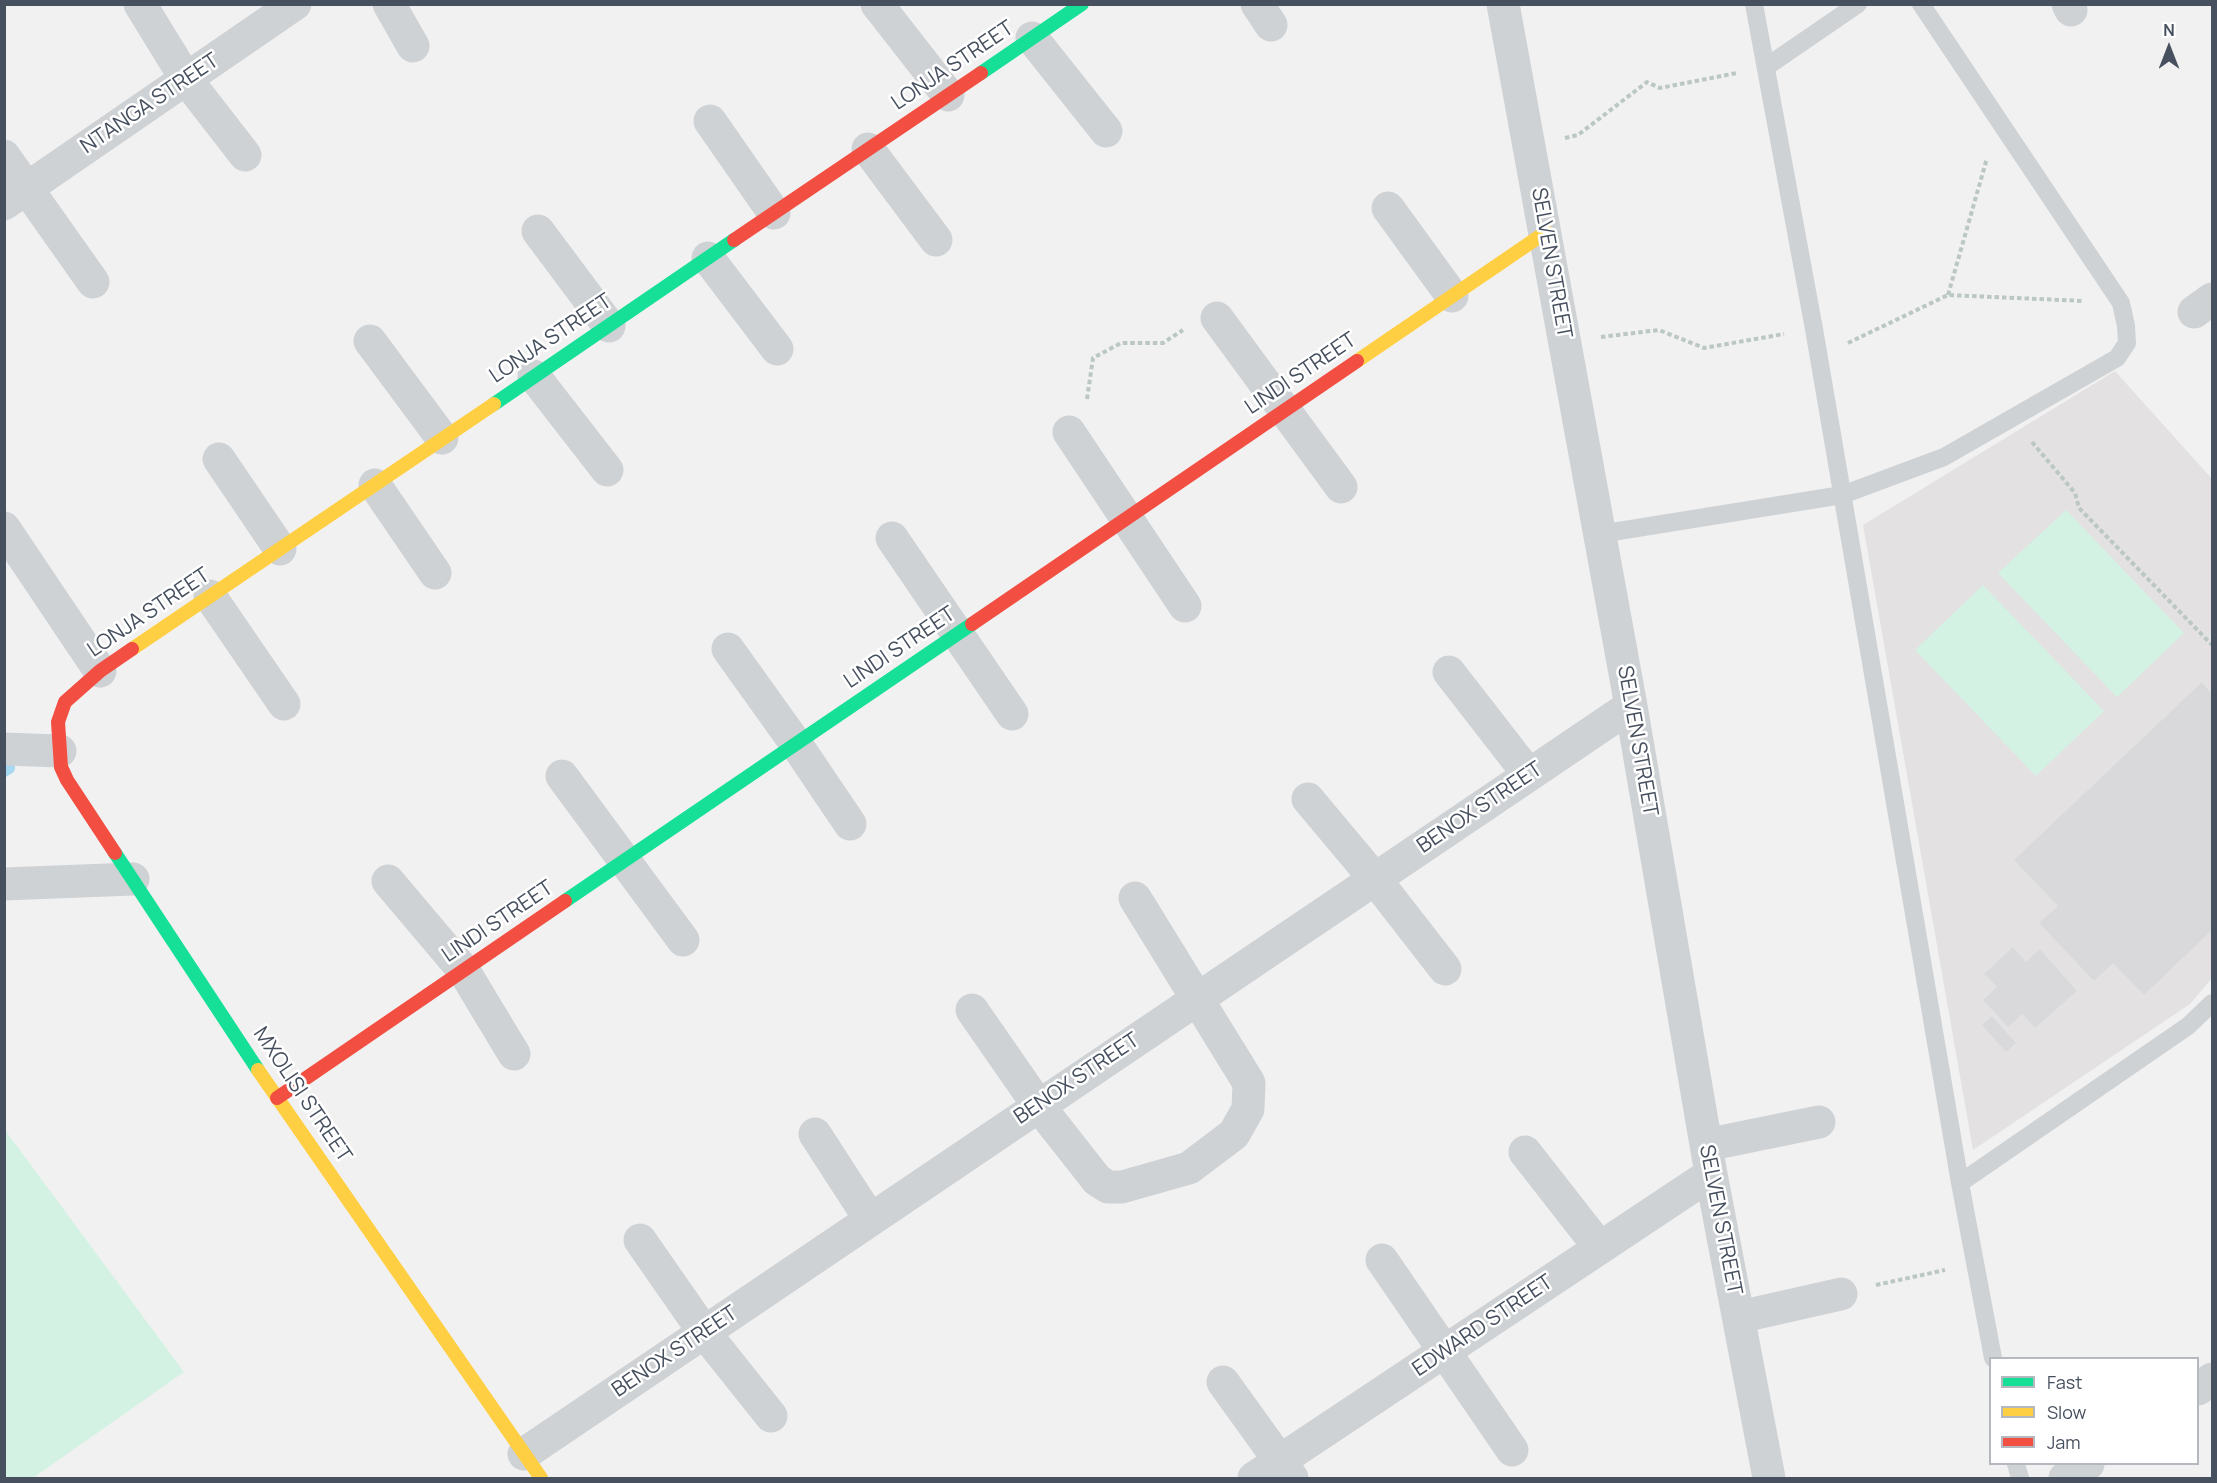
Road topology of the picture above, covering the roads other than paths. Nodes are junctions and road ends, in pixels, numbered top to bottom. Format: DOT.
graph roads {
  1 [pos="140,4"];
  2 [pos="295,4"];
  3 [pos="389,4"];
  4 [pos="877,4"];
  5 [pos="1082,4"];
  6 [pos="1503,4"];
  7 [pos="1754,4"];
  8 [pos="1858,4"];
  9 [pos="1921,4"];
  10 [pos="1032,38"];
  11 [pos="413,46"];
  12 [pos="1766,67"];
  13 [pos="186,79"];
  14 [pos="948,95"];
  15 [pos="710,121"];
  16 [pos="1106,131"];
  17 [pos="868,149"];
  18 [pos="245,155"];
  19 [pos="4,156"];
  20 [pos="16,196"];
  21 [pos="1388,208"];
  22 [pos="774,213"];
  23 [pos="538,231"];
  24 [pos="1546,232"];
  25 [pos="936,240"];
  26 [pos="708,258"];
  27 [pos="93,282"];
  28 [pos="1452,296"];
  29 [pos="1217,318"];
  30 [pos="609,326"];
  31 [pos="370,341"];
  32 [pos="777,349"];
  33 [pos="534,376"];
  34 [pos="1286,410"];
  35 [pos="1070,432"];
  36 [pos="442,438"];
  37 [pos="219,459"];
  38 [pos="607,470"];
  39 [pos="375,484"];
  40 [pos="1341,487"];
  41 [pos="1842,495"];
  42 [pos="1126,518"];
  43 [pos="4,528"];
  44 [pos="1600,534"];
  45 [pos="892,538"];
  46 [pos="280,549"];
  47 [pos="435,573"];
  48 [pos="210,596"];
  49 [pos="1185,606"];
  50 [pos="958,633"];
  51 [pos="728,649"];
  52 [pos="100,671"];
  53 [pos="1449,672"];
  54 [pos="284,704"];
  55 [pos="1631,706"];
  56 [pos="1012,714"];
  57 [pos="59,736"];
  58 [pos="796,744"];
  59 [pos="4,749"];
  60 [pos="1529,775"];
  61 [pos="562,776"];
  62 [pos="1308,799"];
  63 [pos="850,824"];
  64 [pos="625,860"];
  65 [pos="134,879"];
  66 [pos="1375,879"];
  67 [pos="388,881"];
  68 [pos="4,884"];
  69 [pos="1136,898"];
  70 [pos="683,940"];
  71 [pos="1445,969"];
  72 [pos="464,971"];
  73 [pos="1199,998"];
  74 [pos="2212,1003"];
  75 [pos="972,1010"];
  76 [pos="514,1054"];
  77 [pos="277,1098"];
  78 [pos="1038,1105"];
  79 [pos="1819,1122"];
  80 [pos="815,1134"];
  81 [pos="1525,1152"];
  82 [pos="1709,1160"];
  83 [pos="1960,1182"];
  84 [pos="870,1219"];
  85 [pos="640,1240"];
  86 [pos="1600,1248"];
  87 [pos="1382,1260"];
  88 [pos="1841,1294"];
  89 [pos="1738,1317"];
  90 [pos="704,1332"];
  91 [pos="1444,1352"];
  92 [pos="1993,1357"];
  93 [pos="2212,1379"];
  94 [pos="1223,1382"];
  95 [pos="2199,1388"];
  96 [pos="771,1416"];
  97 [pos="1512,1450"];
  98 [pos="533,1466"];
  99 [pos="1276,1473"];
  100 [pos="1769,1479"];
  1 -- 13 [label="street"];
  2 -- 13 [label="street, NTANGA STREET"];
  3 -- 11 [label="street"];
  4 -- 14 [label="street"];
  5 -- 10 [label="street, LONJA STREET"];
  6 -- 24 [label="street, SELVEN STREET"];
  7 -- 12 [label="lane"];
  8 -- 12 [label="lane"];
  9 -- 41 [label="lane"];
  10 -- 14 [label="street, LONJA STREET"];
  10 -- 16 [label="street"];
  12 -- 41 [label="lane"];
  13 -- 18 [label="street"];
  13 -- 20 [label="street, NTANGA STREET"];
  14 -- 17 [label="street, LONJA STREET"];
  15 -- 22 [label="street"];
  17 -- 22 [label="street, LONJA STREET"];
  17 -- 25 [label="street"];
  19 -- 20 [label="street"];
  20 -- 27 [label="street"];
  21 -- 28 [label="street"];
  22 -- 26 [label="street, LONJA STREET"];
  23 -- 30 [label="street"];
  24 -- 28 [label="street, LINDI STREET"];
  24 -- 44 [label="street, SELVEN STREET"];
  26 -- 30 [label="street, LONJA STREET"];
  26 -- 32 [label="street"];
  28 -- 34 [label="street, LINDI STREET"];
  29 -- 34 [label="street"];
  30 -- 33 [label="street, LONJA STREET"];
  31 -- 36 [label="street"];
  33 -- 36 [label="street, LONJA STREET"];
  33 -- 38 [label="street"];
  34 -- 40 [label="street"];
  34 -- 42 [label="street, LINDI STREET"];
  35 -- 42 [label="street"];
  36 -- 39 [label="street, LONJA STREET"];
  37 -- 46 [label="street"];
  39 -- 46 [label="street, LONJA STREET"];
  39 -- 47 [label="street"];
  41 -- 44 [label="lane"];
  41 -- 83 [label="lane"];
  42 -- 49 [label="street"];
  42 -- 50 [label="street, LINDI STREET"];
  43 -- 52 [label="street"];
  44 -- 55 [label="street, SELVEN STREET"];
  45 -- 50 [label="street"];
  46 -- 48 [label="street, LONJA STREET"];
  48 -- 52 [label="street, LONJA STREET"];
  48 -- 54 [label="street"];
  50 -- 56 [label="street"];
  50 -- 58 [label="street, LINDI STREET"];
  51 -- 58 [label="street"];
  52 -- 57 [label="street, LONJA STREET"];
  53 -- 60 [label="street"];
  55 -- 60 [label="street, BENOX STREET"];
  55 -- 82 [label="street, SELVEN STREET"];
  57 -- 59 [label="street"];
  57 -- 65 [label="street, MXOLISI STREET"];
  58 -- 63 [label="street"];
  58 -- 64 [label="street, LINDI STREET"];
  60 -- 66 [label="street, BENOX STREET"];
  61 -- 64 [label="street"];
  62 -- 66 [label="street"];
  64 -- 70 [label="street"];
  64 -- 72 [label="street, LINDI STREET"];
  65 -- 68 [label="street"];
  65 -- 77 [label="street, MXOLISI STREET"];
  66 -- 71 [label="street"];
  66 -- 73 [label="street, BENOX STREET"];
  67 -- 72 [label="street"];
  69 -- 73 [label="street"];
  72 -- 76 [label="street"];
  72 -- 77 [label="street, LINDI STREET"];
  73 -- 78 [label="street, BENOX STREET"];
  73 -- 78 [label="street"];
  74 -- 83 [label="lane"];
  75 -- 78 [label="street"];
  77 -- 98 [label="street, MXOLISI STREET"];
  78 -- 84 [label="street, BENOX STREET"];
  79 -- 82 [label="street"];
  80 -- 84 [label="street"];
  81 -- 86 [label="street"];
  82 -- 86 [label="street, EDWARD STREET"];
  82 -- 89 [label="street, SELVEN STREET"];
  83 -- 92 [label="lane"];
  84 -- 90 [label="street, BENOX STREET"];
  85 -- 90 [label="street"];
  86 -- 91 [label="street, EDWARD STREET"];
  87 -- 91 [label="street"];
  88 -- 89 [label="street"];
  89 -- 100 [label="street, SELVEN STREET"];
  90 -- 96 [label="street"];
  90 -- 98 [label="street, BENOX STREET"];
  91 -- 97 [label="street"];
  91 -- 99 [label="street, EDWARD STREET"];
  93 -- 95 [label="street"];
  94 -- 99 [label="street"];
}
